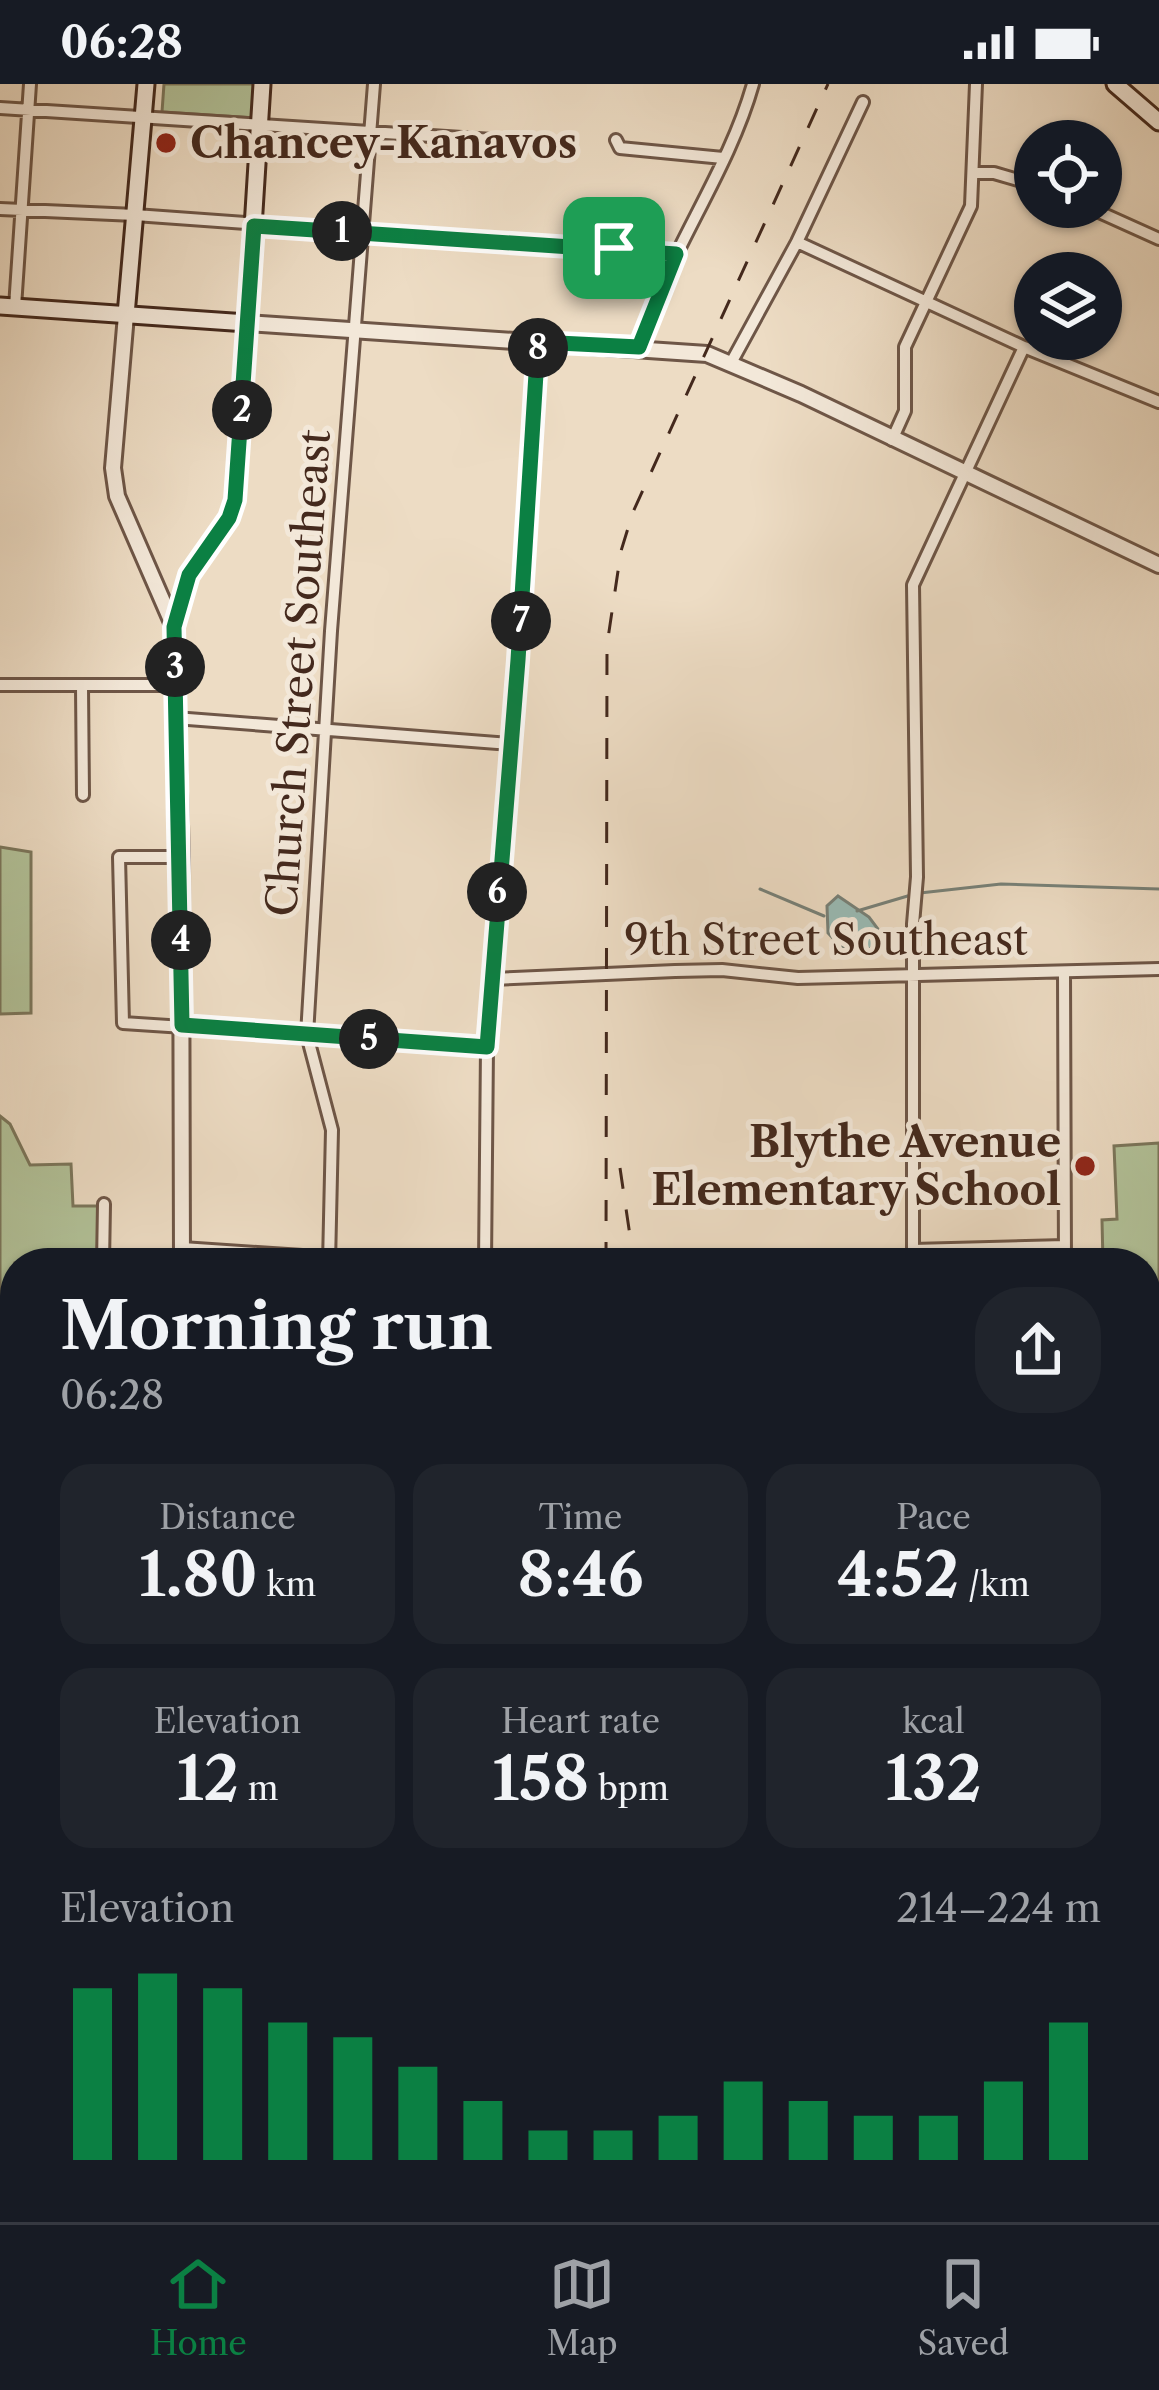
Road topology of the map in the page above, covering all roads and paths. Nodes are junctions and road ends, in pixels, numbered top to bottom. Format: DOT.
graph roads {
  1 [pos="30,84"];
  2 [pos="146,84"];
  3 [pos="262,84"];
  4 [pos="374,84"];
  5 [pos="753,84"];
  6 [pos="976,84"];
  7 [pos="1115,84"];
  8 [pos="1129,90"];
  9 [pos="863,101"];
  10 [pos="0,108"];
  11 [pos="28,110"];
  12 [pos="143,118"];
  13 [pos="1159,122"];
  14 [pos="260,124"];
  15 [pos="369,132"];
  16 [pos="493,140"];
  17 [pos="616,140"];
  18 [pos="722,158"];
  19 [pos="975,173"];
  20 [pos="1014,179"];
  21 [pos="0,209"];
  22 [pos="20,209"];
  23 [pos="135,215"];
  24 [pos="1122,222"];
  25 [pos="254,226"];
  26 [pos="362,232"];
  27 [pos="1159,238"];
  28 [pos="797,242"];
  29 [pos="676,254"];
  30 [pos="928,303"];
  31 [pos="7,306"];
  32 [pos="126,315"];
  33 [pos="247,323"];
  34 [pos="356,330"];
  35 [pos="538,342"];
  36 [pos="1014,342"];
  37 [pos="639,347"];
  38 [pos="1018,360"];
  39 [pos="1056,360"];
  40 [pos="731,363"];
  41 [pos="1159,402"];
  42 [pos="892,440"];
  43 [pos="964,475"];
  44 [pos="1159,565"];
  45 [pos="156,579"];
  46 [pos="188,579"];
  47 [pos="174,627"];
  48 [pos="0,685"];
  49 [pos="175,686"];
  50 [pos="82,687"];
  51 [pos="176,718"];
  52 [pos="326,729"];
  53 [pos="511,744"];
  54 [pos="82,795"];
  55 [pos="181,857"];
  56 [pos="1159,969"];
  57 [pos="1064,972"];
  58 [pos="913,976"];
  59 [pos="493,979"];
  60 [pos="182,1025"];
  61 [pos="307,1035"];
  62 [pos="487,1047"];
  63 [pos="104,1204"];
  64 [pos="1065,1246"];
  65 [pos="104,1248"];
  66 [pos="182,1248"];
  67 [pos="329,1248"];
  68 [pos="484,1248"];
  69 [pos="913,1248"];
  70 [pos="1037,1248"];
  1 -- 11 [label="street"];
  2 -- 12 [label="main road"];
  3 -- 14 [label="main road"];
  4 -- 15 [label="street, Church Street Southeast"];
  5 -- 18 [label="street"];
  6 -- 19 [label="street"];
  7 -- 8 [label="main road"];
  8 -- 13 [label="main road"];
  9 -- 28 [label="street"];
  10 -- 11 [label="street"];
  11 -- 12 [label="street"];
  11 -- 22 [label="street"];
  12 -- 14 [label="street"];
  12 -- 23 [label="main road"];
  14 -- 15 [label="street"];
  14 -- 25 [label="main road"];
  15 -- 16 [label="street"];
  15 -- 26 [label="street, Church Street Southeast"];
  17 -- 18 [label="street"];
  18 -- 29 [label="street"];
  19 -- 20 [label="street"];
  19 -- 30 [label="street"];
  21 -- 22 [label="street"];
  22 -- 23 [label="street"];
  22 -- 31 [label="street"];
  23 -- 25 [label="street"];
  23 -- 32 [label="main road"];
  24 -- 27 [label="street"];
  25 -- 26 [label="street"];
  25 -- 33 [label="main road"];
  26 -- 29 [label="street"];
  26 -- 34 [label="street, Church Street Southeast"];
  28 -- 30 [label="street"];
  28 -- 40 [label="street"];
  29 -- 37 [label="street"];
  30 -- 36 [label="street"];
  30 -- 42 [label="street"];
  31 -- 32 [label="main road"];
  32 -- 33 [label="main road"];
  32 -- 45 [label="street"];
  33 -- 34 [label="street"];
  33 -- 46 [label="street"];
  34 -- 35 [label="street"];
  34 -- 52 [label="street, Church Street Southeast"];
  35 -- 37 [label="street"];
  35 -- 53 [label="street"];
  37 -- 40 [label="street"];
  38 -- 43 [label="street"];
  39 -- 41 [label="street"];
  40 -- 42 [label="street"];
  42 -- 43 [label="street"];
  43 -- 44 [label="street"];
  43 -- 58 [label="street"];
  45 -- 46 [label="street"];
  45 -- 47 [label="street"];
  46 -- 47 [label="street"];
  47 -- 49 [label="street"];
  48 -- 50 [label="street"];
  49 -- 50 [label="street"];
  49 -- 51 [label="street"];
  50 -- 54 [label="street"];
  51 -- 52 [label="street"];
  51 -- 55 [label="street"];
  52 -- 53 [label="street"];
  52 -- 61 [label="street, Church Street Southeast"];
  53 -- 59 [label="street"];
  55 -- 60 [label="street"];
  55 -- 60 [label="street"];
  56 -- 57 [label="street, 9th Street Southeast"];
  57 -- 58 [label="street, 9th Street Southeast"];
  57 -- 64 [label="street"];
  58 -- 59 [label="street, 9th Street Southeast"];
  58 -- 69 [label="street"];
  59 -- 62 [label="street"];
  60 -- 61 [label="street"];
  60 -- 66 [label="street"];
  61 -- 62 [label="street"];
  61 -- 67 [label="street, Church Street Southeast"];
  62 -- 68 [label="street"];
  63 -- 65 [label="street"];
  64 -- 70 [label="street"];
}
